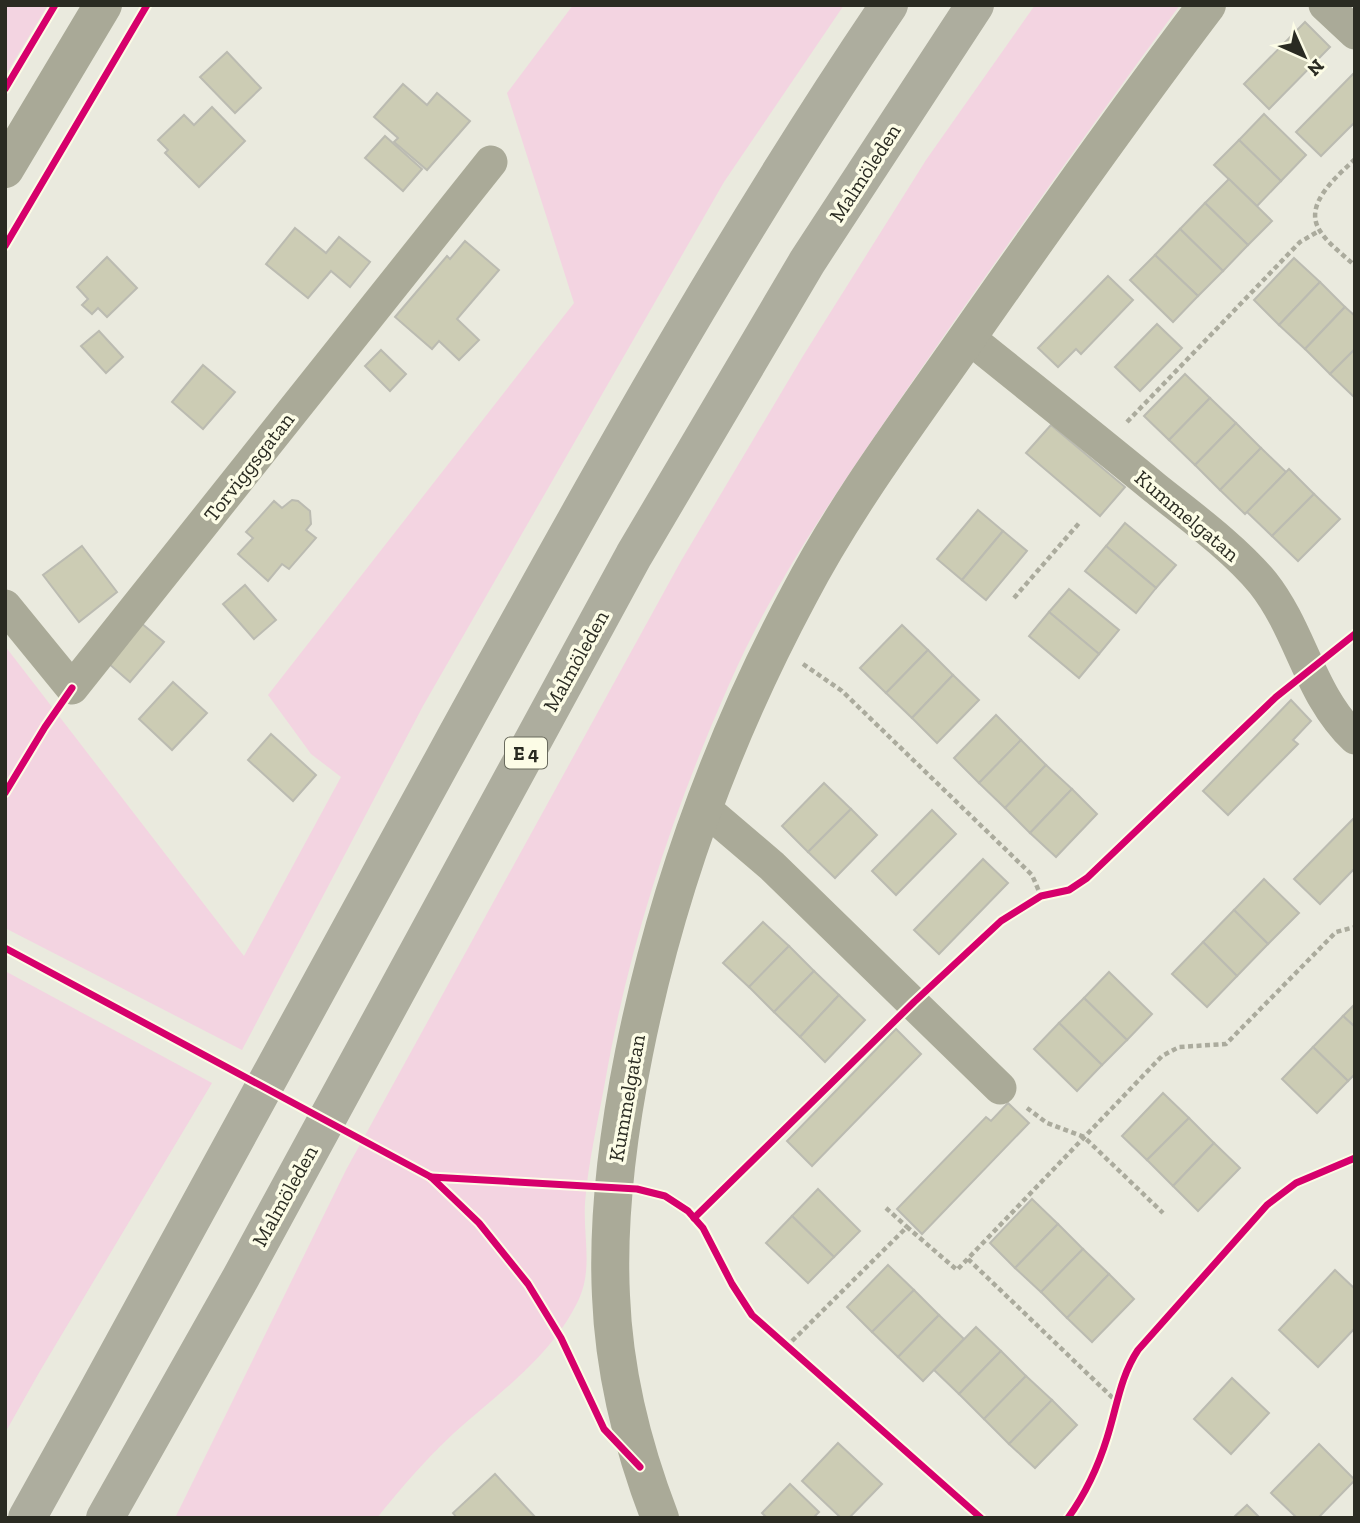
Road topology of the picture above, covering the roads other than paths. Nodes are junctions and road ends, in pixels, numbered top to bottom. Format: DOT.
graph roads {
  1 [pos="103,5"];
  2 [pos="889,5"];
  3 [pos="975,5"];
  4 [pos="1207,5"];
  5 [pos="1325,5"];
  6 [pos="1355,33"];
  7 [pos="491,162"];
  8 [pos="5,169"];
  9 [pos="968,337"];
  10 [pos="5,606"];
  11 [pos="1355,738"];
  12 [pos="704,808"];
  13 [pos="1000,1088"];
  14 [pos="27,1518"];
  15 [pos="106,1518"];
  16 [pos="660,1518"];
  1 -- 8 [label="main road"];
  2 -- 14 [label="highway"];
  3 -- 15 [label="highway, Malmöleden / E 4"];
  4 -- 9 [label="street, Kummelgatan"];
  5 -- 6 [label="street"];
  7 -- 10 [label="street, Torviggsgatan"];
  9 -- 11 [label="street, Kummelgatan"];
  9 -- 12 [label="street, Kummelgatan"];
  12 -- 13 [label="street"];
  12 -- 16 [label="street, Kummelgatan"];
}
